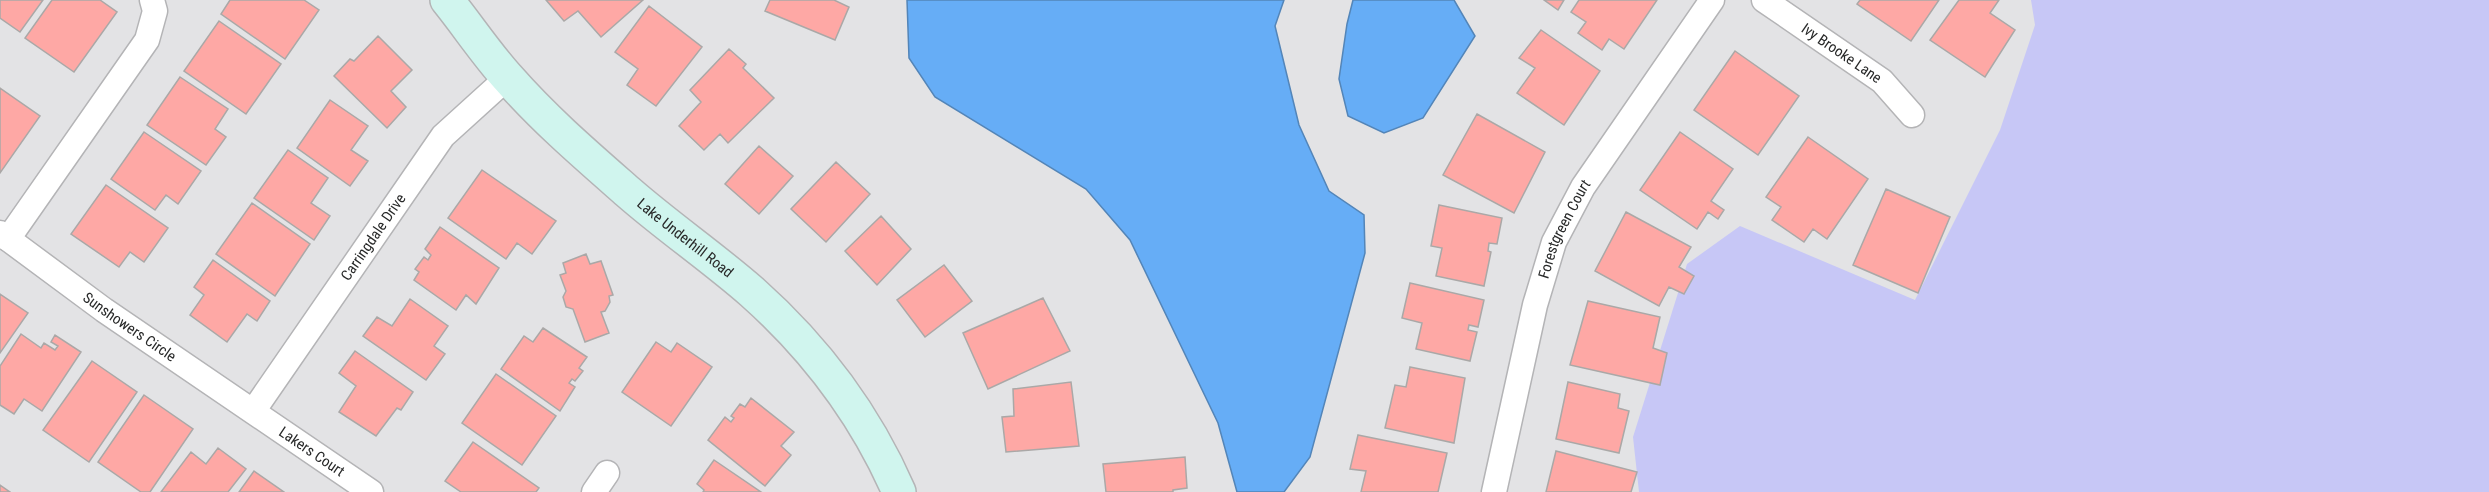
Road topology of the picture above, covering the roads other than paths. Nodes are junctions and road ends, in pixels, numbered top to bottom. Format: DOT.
graph roads {
  1 [pos="152,0"];
  2 [pos="447,0"];
  3 [pos="1712,0"];
  4 [pos="1764,0"];
  5 [pos="507,78"];
  6 [pos="1912,115"];
  7 [pos="4,236"];
  8 [pos="254,410"];
  9 [pos="372,492"];
  10 [pos="899,492"];
  11 [pos="1494,492"];
  1 -- 7 [label="street, Sunshowers Circle"];
  2 -- 5 [label="street, Lake Underhill Road"];
  3 -- 11 [label="street, Forestgreen Court"];
  4 -- 6 [label="street, Ivy Brooke Lane"];
  5 -- 8 [label="street, Carringdale Drive"];
  5 -- 10 [label="street, Lake Underhill Road"];
  7 -- 8 [label="street, Sunshowers Circle"];
  8 -- 9 [label="street, Lakers Court"];
}
